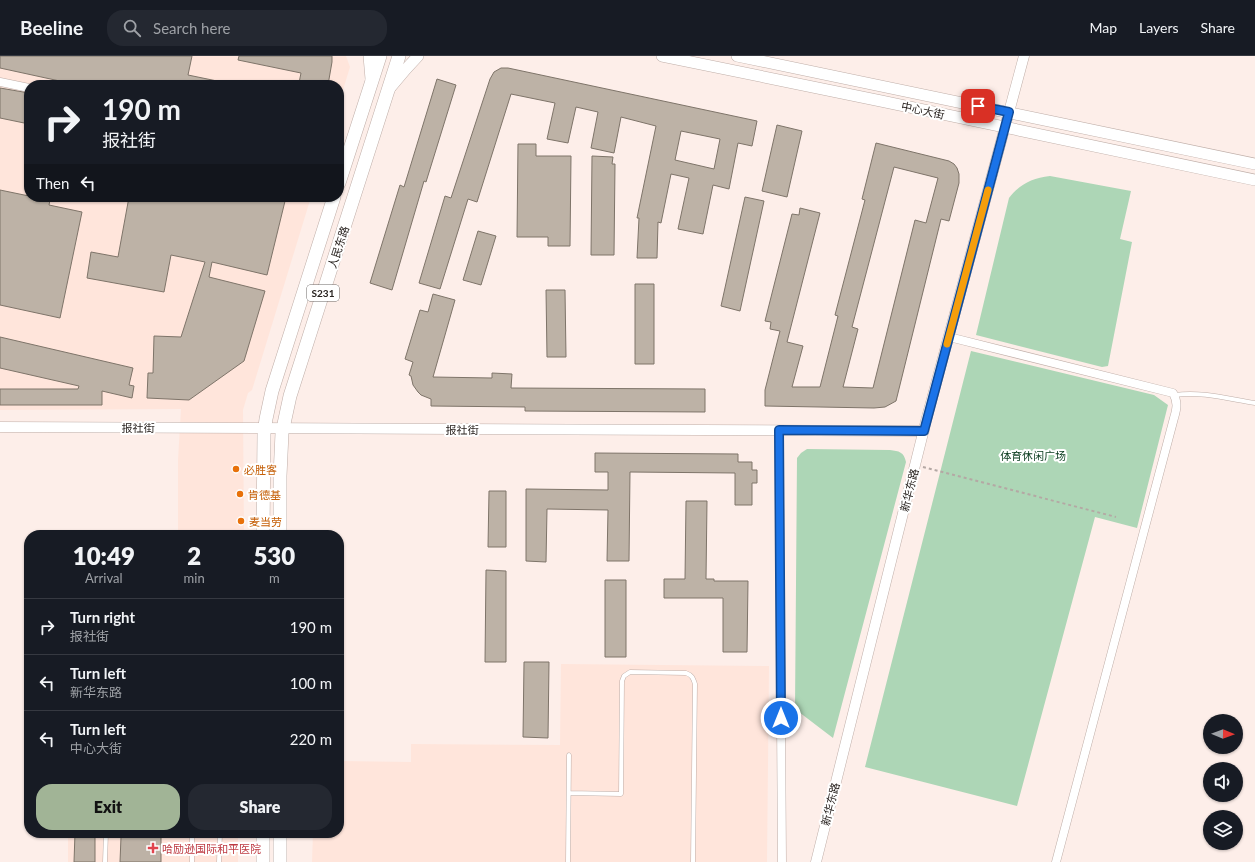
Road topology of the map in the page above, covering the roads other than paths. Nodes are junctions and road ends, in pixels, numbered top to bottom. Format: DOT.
graph roads {
  1 [pos="369,56"];
  2 [pos="380,56"];
  3 [pos="399,56"];
  4 [pos="418,56"];
  5 [pos="662,56"];
  6 [pos="737,56"];
  7 [pos="1024,56"];
  8 [pos="0,82"];
  9 [pos="371,83"];
  10 [pos="24,87"];
  11 [pos="388,90"];
  12 [pos="1007,119"];
  13 [pos="344,151"];
  14 [pos="1255,164"];
  15 [pos="1255,180"];
  16 [pos="332,202"];
  17 [pos="949,337"];
  18 [pos="1174,395"];
  19 [pos="1255,403"];
  20 [pos="0,427"];
  21 [pos="265,428"];
  22 [pos="283,428"];
  23 [pos="779,430"];
  24 [pos="924,431"];
  25 [pos="263,530"];
  26 [pos="280,530"];
  27 [pos="570,754"];
  28 [pos="569,793"];
  29 [pos="106,838"];
  30 [pos="192,838"];
  31 [pos="220,838"];
  32 [pos="263,838"];
  33 [pos="280,838"];
  34 [pos="105,862"];
  35 [pos="192,862"];
  36 [pos="219,862"];
  37 [pos="263,862"];
  38 [pos="280,862"];
  39 [pos="568,862"];
  40 [pos="693,862"];
  41 [pos="782,862"];
  42 [pos="816,862"];
  43 [pos="1056,862"];
  1 -- 9 [label="main road"];
  2 -- 9 [label="main road"];
  3 -- 11 [label="main road, 人民东路 / S231"];
  4 -- 11 [label="main road"];
  5 -- 12 [label="main road, 中心大街"];
  6 -- 12 [label="main road, 中心大街"];
  7 -- 12 [label="street, 新华东路"];
  8 -- 10 [label="street"];
  9 -- 13 [label="main road"];
  11 -- 22 [label="main road, 人民东路 / S231"];
  12 -- 14 [label="main road, 中心大街"];
  12 -- 15 [label="main road, 中心大街"];
  12 -- 17 [label="street, 新华东路"];
  16 -- 21 [label="main road, 人民东路 / S231"];
  17 -- 18 [label="street"];
  17 -- 24 [label="street, 新华东路"];
  18 -- 19 [label="lane"];
  18 -- 43 [label="street"];
  20 -- 21 [label="street, 报社街"];
  21 -- 22 [label="street, 报社街"];
  21 -- 25 [label="main road, 人民东路 / S231"];
  22 -- 23 [label="street, 报社街"];
  22 -- 26 [label="main road, 人民东路 / S231"];
  23 -- 24 [label="street, 报社街"];
  23 -- 41 [label="street"];
  24 -- 42 [label="street, 新华东路"];
  27 -- 28 [label="lane"];
  28 -- 39 [label="lane"];
  28 -- 40 [label="lane"];
  29 -- 34 [label="lane"];
  30 -- 35 [label="lane"];
  31 -- 36 [label="lane"];
  32 -- 37 [label="main road"];
  33 -- 38 [label="main road"];
}
